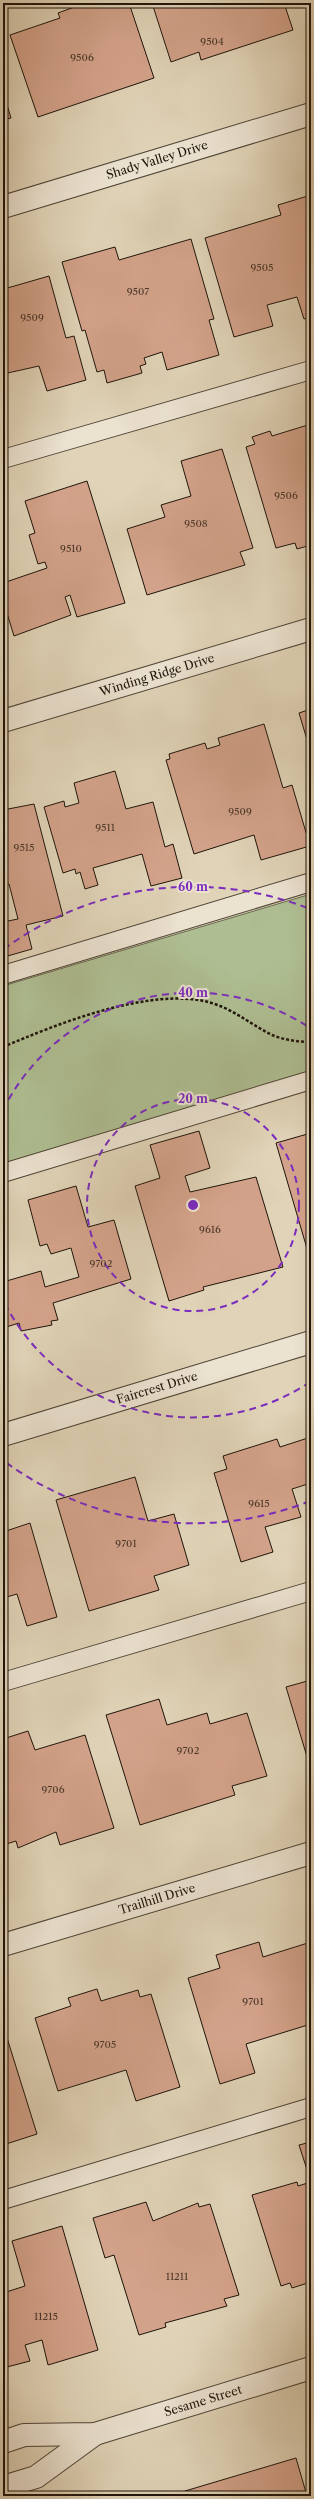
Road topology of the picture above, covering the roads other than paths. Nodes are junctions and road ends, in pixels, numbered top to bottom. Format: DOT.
graph roads {
  1 [pos="311,114"];
  2 [pos="3,207"];
  3 [pos="311,370"];
  4 [pos="3,459"];
  5 [pos="311,629"];
  6 [pos="3,721"];
  7 [pos="311,882"];
  8 [pos="3,974"];
  9 [pos="311,1080"];
  10 [pos="3,1173"];
  11 [pos="311,1342"];
  12 [pos="3,1435"];
  13 [pos="311,1591"];
  14 [pos="3,1682"];
  15 [pos="311,1853"];
  16 [pos="3,1945"];
  17 [pos="311,2107"];
  18 [pos="3,2200"];
  19 [pos="311,2368"];
  20 [pos="95,2434"];
  21 [pos="3,2442"];
  22 [pos="3,2487"];
  1 -- 2 [label="street, Shady Valley Drive"];
  3 -- 4 [label="lane"];
  5 -- 6 [label="street, Winding Ridge Drive"];
  7 -- 8 [label="lane"];
  9 -- 10 [label="lane"];
  11 -- 12 [label="street, Faircrest Drive"];
  13 -- 14 [label="lane"];
  15 -- 16 [label="street, Trailhill Drive"];
  17 -- 18 [label="lane"];
  19 -- 20 [label="street, Sesame Street"];
  20 -- 21 [label="street, Sesame Street"];
  20 -- 22 [label="street, Sesame Street"];
}
